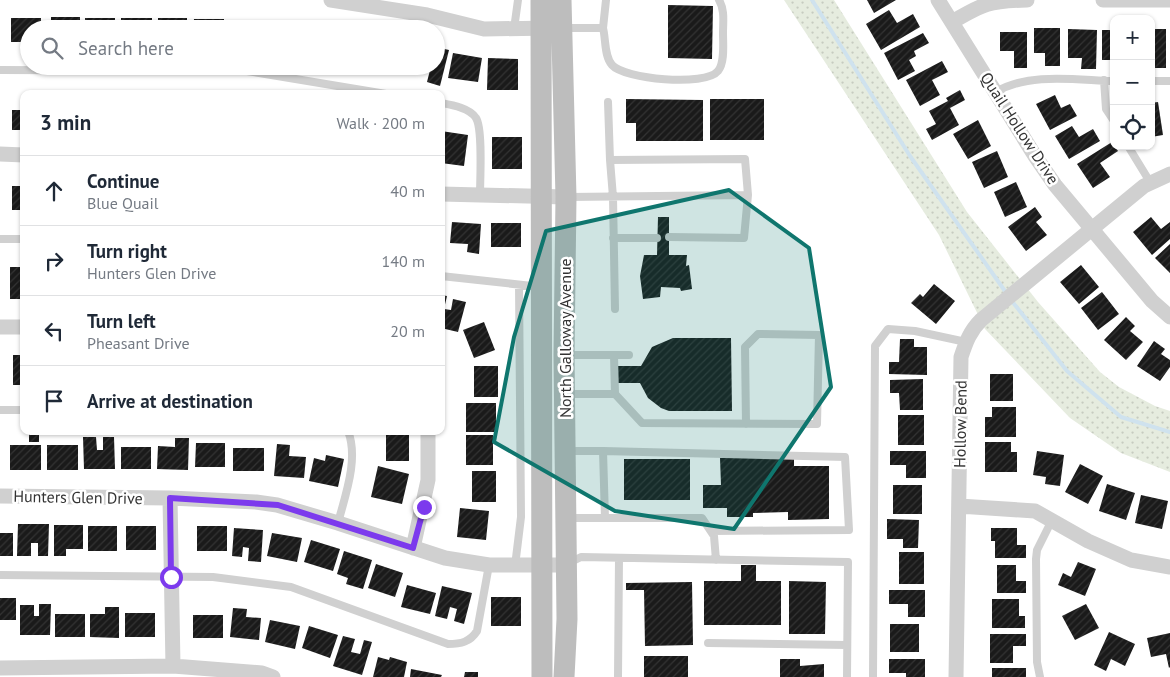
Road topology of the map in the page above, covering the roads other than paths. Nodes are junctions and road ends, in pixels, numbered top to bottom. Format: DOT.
graph roads {
  1 [pos="518,0"];
  2 [pos="540,0"];
  3 [pos="561,0"];
  4 [pos="606,0"];
  5 [pos="719,0"];
  6 [pos="938,0"];
  7 [pos="1027,0"];
  8 [pos="1103,0"];
  9 [pos="1170,0"];
  10 [pos="341,1"];
  11 [pos="427,7"];
  12 [pos="952,22"];
  13 [pos="551,28"];
  14 [pos="603,28"];
  15 [pos="514,29"];
  16 [pos="0,70"];
  17 [pos="20,70"];
  18 [pos="271,75"];
  19 [pos="1104,80"];
  20 [pos="1110,80"];
  21 [pos="1155,81"];
  22 [pos="1170,81"];
  23 [pos="362,90"];
  24 [pos="996,92"];
  25 [pos="608,102"];
  26 [pos="445,104"];
  27 [pos="1110,115"];
  28 [pos="1130,150"];
  29 [pos="0,154"];
  30 [pos="20,154"];
  31 [pos="610,160"];
  32 [pos="1170,174"];
  33 [pos="1150,182"];
  34 [pos="445,194"];
  35 [pos="748,194"];
  36 [pos="480,195"];
  37 [pos="566,197"];
  38 [pos="613,197"];
  39 [pos="542,198"];
  40 [pos="1092,228"];
  41 [pos="669,237"];
  42 [pos="613,238"];
  43 [pos="657,238"];
  44 [pos="0,239"];
  45 [pos="20,239"];
  46 [pos="445,276"];
  47 [pos="519,284"];
  48 [pos="541,287"];
  49 [pos="615,310"];
  50 [pos="1170,316"];
  51 [pos="0,327"];
  52 [pos="20,327"];
  53 [pos="966,342"];
  54 [pos="564,355"];
  55 [pos="614,355"];
  56 [pos="629,355"];
  57 [pos="564,394"];
  58 [pos="615,394"];
  59 [pos="0,410"];
  60 [pos="20,410"];
  61 [pos="746,424"];
  62 [pos="349,435"];
  63 [pos="428,435"];
  64 [pos="565,451"];
  65 [pos="603,451"];
  66 [pos="0,496"];
  67 [pos="170,498"];
  68 [pos="959,506"];
  69 [pos="566,518"];
  70 [pos="605,518"];
  71 [pos="1052,520"];
  72 [pos="338,523"];
  73 [pos="711,531"];
  74 [pos="413,548"];
  75 [pos="619,558"];
  76 [pos="716,560"];
  77 [pos="489,565"];
  78 [pos="566,565"];
  79 [pos="515,566"];
  80 [pos="542,566"];
  81 [pos="1170,567"];
  82 [pos="0,575"];
  83 [pos="171,577"];
  84 [pos="708,643"];
  85 [pos="847,645"];
  86 [pos="172,666"];
  87 [pos="0,668"];
  88 [pos="274,677"];
  89 [pos="542,677"];
  90 [pos="564,677"];
  91 [pos="618,677"];
  92 [pos="847,677"];
  93 [pos="873,677"];
  94 [pos="956,677"];
  95 [pos="1040,677"];
  1 -- 15 [label="lane"];
  2 -- 13 [label="main road, North Galloway Avenue"];
  3 -- 13 [label="main road, North Galloway Avenue"];
  4 -- 14 [label="lane"];
  5 -- 14 [label="lane"];
  6 -- 12 [label="street, Quail Hollow Drive"];
  7 -- 12 [label="street"];
  8 -- 9 [label="street"];
  10 -- 11 [label="street"];
  11 -- 15 [label="street"];
  12 -- 24 [label="street, Quail Hollow Drive"];
  13 -- 14 [label="lane"];
  13 -- 15 [label="street"];
  13 -- 37 [label="main road, North Galloway Avenue"];
  13 -- 39 [label="main road, North Galloway Avenue"];
  16 -- 17 [label="lane"];
  18 -- 23 [label="lane"];
  19 -- 20 [label="lane"];
  19 -- 24 [label="lane"];
  19 -- 27 [label="lane"];
  21 -- 22 [label="lane"];
  24 -- 40 [label="street, Quail Hollow Drive"];
  25 -- 31 [label="lane"];
  26 -- 36 [label="lane"];
  28 -- 33 [label="lane"];
  29 -- 30 [label="street"];
  31 -- 35 [label="lane"];
  31 -- 38 [label="lane"];
  32 -- 33 [label="street, Hollow Bend"];
  33 -- 40 [label="street, Hollow Bend"];
  34 -- 36 [label="street"];
  35 -- 38 [label="lane"];
  35 -- 41 [label="lane"];
  36 -- 39 [label="street"];
  37 -- 38 [label="lane"];
  37 -- 39 [label="street"];
  37 -- 54 [label="main road, North Galloway Avenue"];
  38 -- 42 [label="lane"];
  39 -- 48 [label="main road, North Galloway Avenue"];
  40 -- 50 [label="street, Quail Hollow Drive"];
  40 -- 53 [label="street, Hollow Bend"];
  42 -- 43 [label="lane"];
  42 -- 49 [label="lane"];
  44 -- 45 [label="lane"];
  46 -- 47 [label="lane"];
  47 -- 48 [label="lane"];
  47 -- 79 [label="lane"];
  48 -- 80 [label="main road, North Galloway Avenue"];
  51 -- 52 [label="street"];
  53 -- 68 [label="street, Hollow Bend"];
  53 -- 93 [label="lane"];
  54 -- 55 [label="lane"];
  54 -- 57 [label="main road, North Galloway Avenue"];
  55 -- 56 [label="lane"];
  55 -- 58 [label="lane"];
  57 -- 58 [label="lane"];
  57 -- 64 [label="main road, North Galloway Avenue"];
  58 -- 61 [label="lane"];
  59 -- 60 [label="lane"];
  61 -- 61 [label="lane"];
  62 -- 72 [label="lane"];
  63 -- 74 [label="street"];
  64 -- 65 [label="lane"];
  64 -- 69 [label="main road, North Galloway Avenue"];
  65 -- 70 [label="lane"];
  65 -- 73 [label="lane"];
  66 -- 67 [label="street, Hunters Glen Drive"];
  67 -- 72 [label="street, Hunters Glen Drive"];
  67 -- 83 [label="street"];
  68 -- 71 [label="street"];
  68 -- 94 [label="street, Hollow Bend"];
  69 -- 70 [label="lane"];
  69 -- 78 [label="main road, North Galloway Avenue"];
  70 -- 73 [label="lane"];
  71 -- 81 [label="street"];
  71 -- 95 [label="lane"];
  72 -- 74 [label="street, Hunters Glen Drive"];
  73 -- 76 [label="lane"];
  74 -- 77 [label="street, Hunters Glen Drive"];
  75 -- 76 [label="lane"];
  75 -- 78 [label="lane"];
  75 -- 91 [label="lane"];
  76 -- 85 [label="lane"];
  77 -- 79 [label="street, Hunters Glen Drive"];
  77 -- 83 [label="lane"];
  78 -- 80 [label="street, Hunters Glen Drive"];
  78 -- 90 [label="main road, North Galloway Avenue"];
  79 -- 80 [label="street, Hunters Glen Drive"];
  80 -- 89 [label="main road, North Galloway Avenue"];
  82 -- 83 [label="lane"];
  83 -- 86 [label="street"];
  84 -- 85 [label="lane"];
  85 -- 92 [label="lane"];
  86 -- 87 [label="street"];
  86 -- 88 [label="street"];
}
